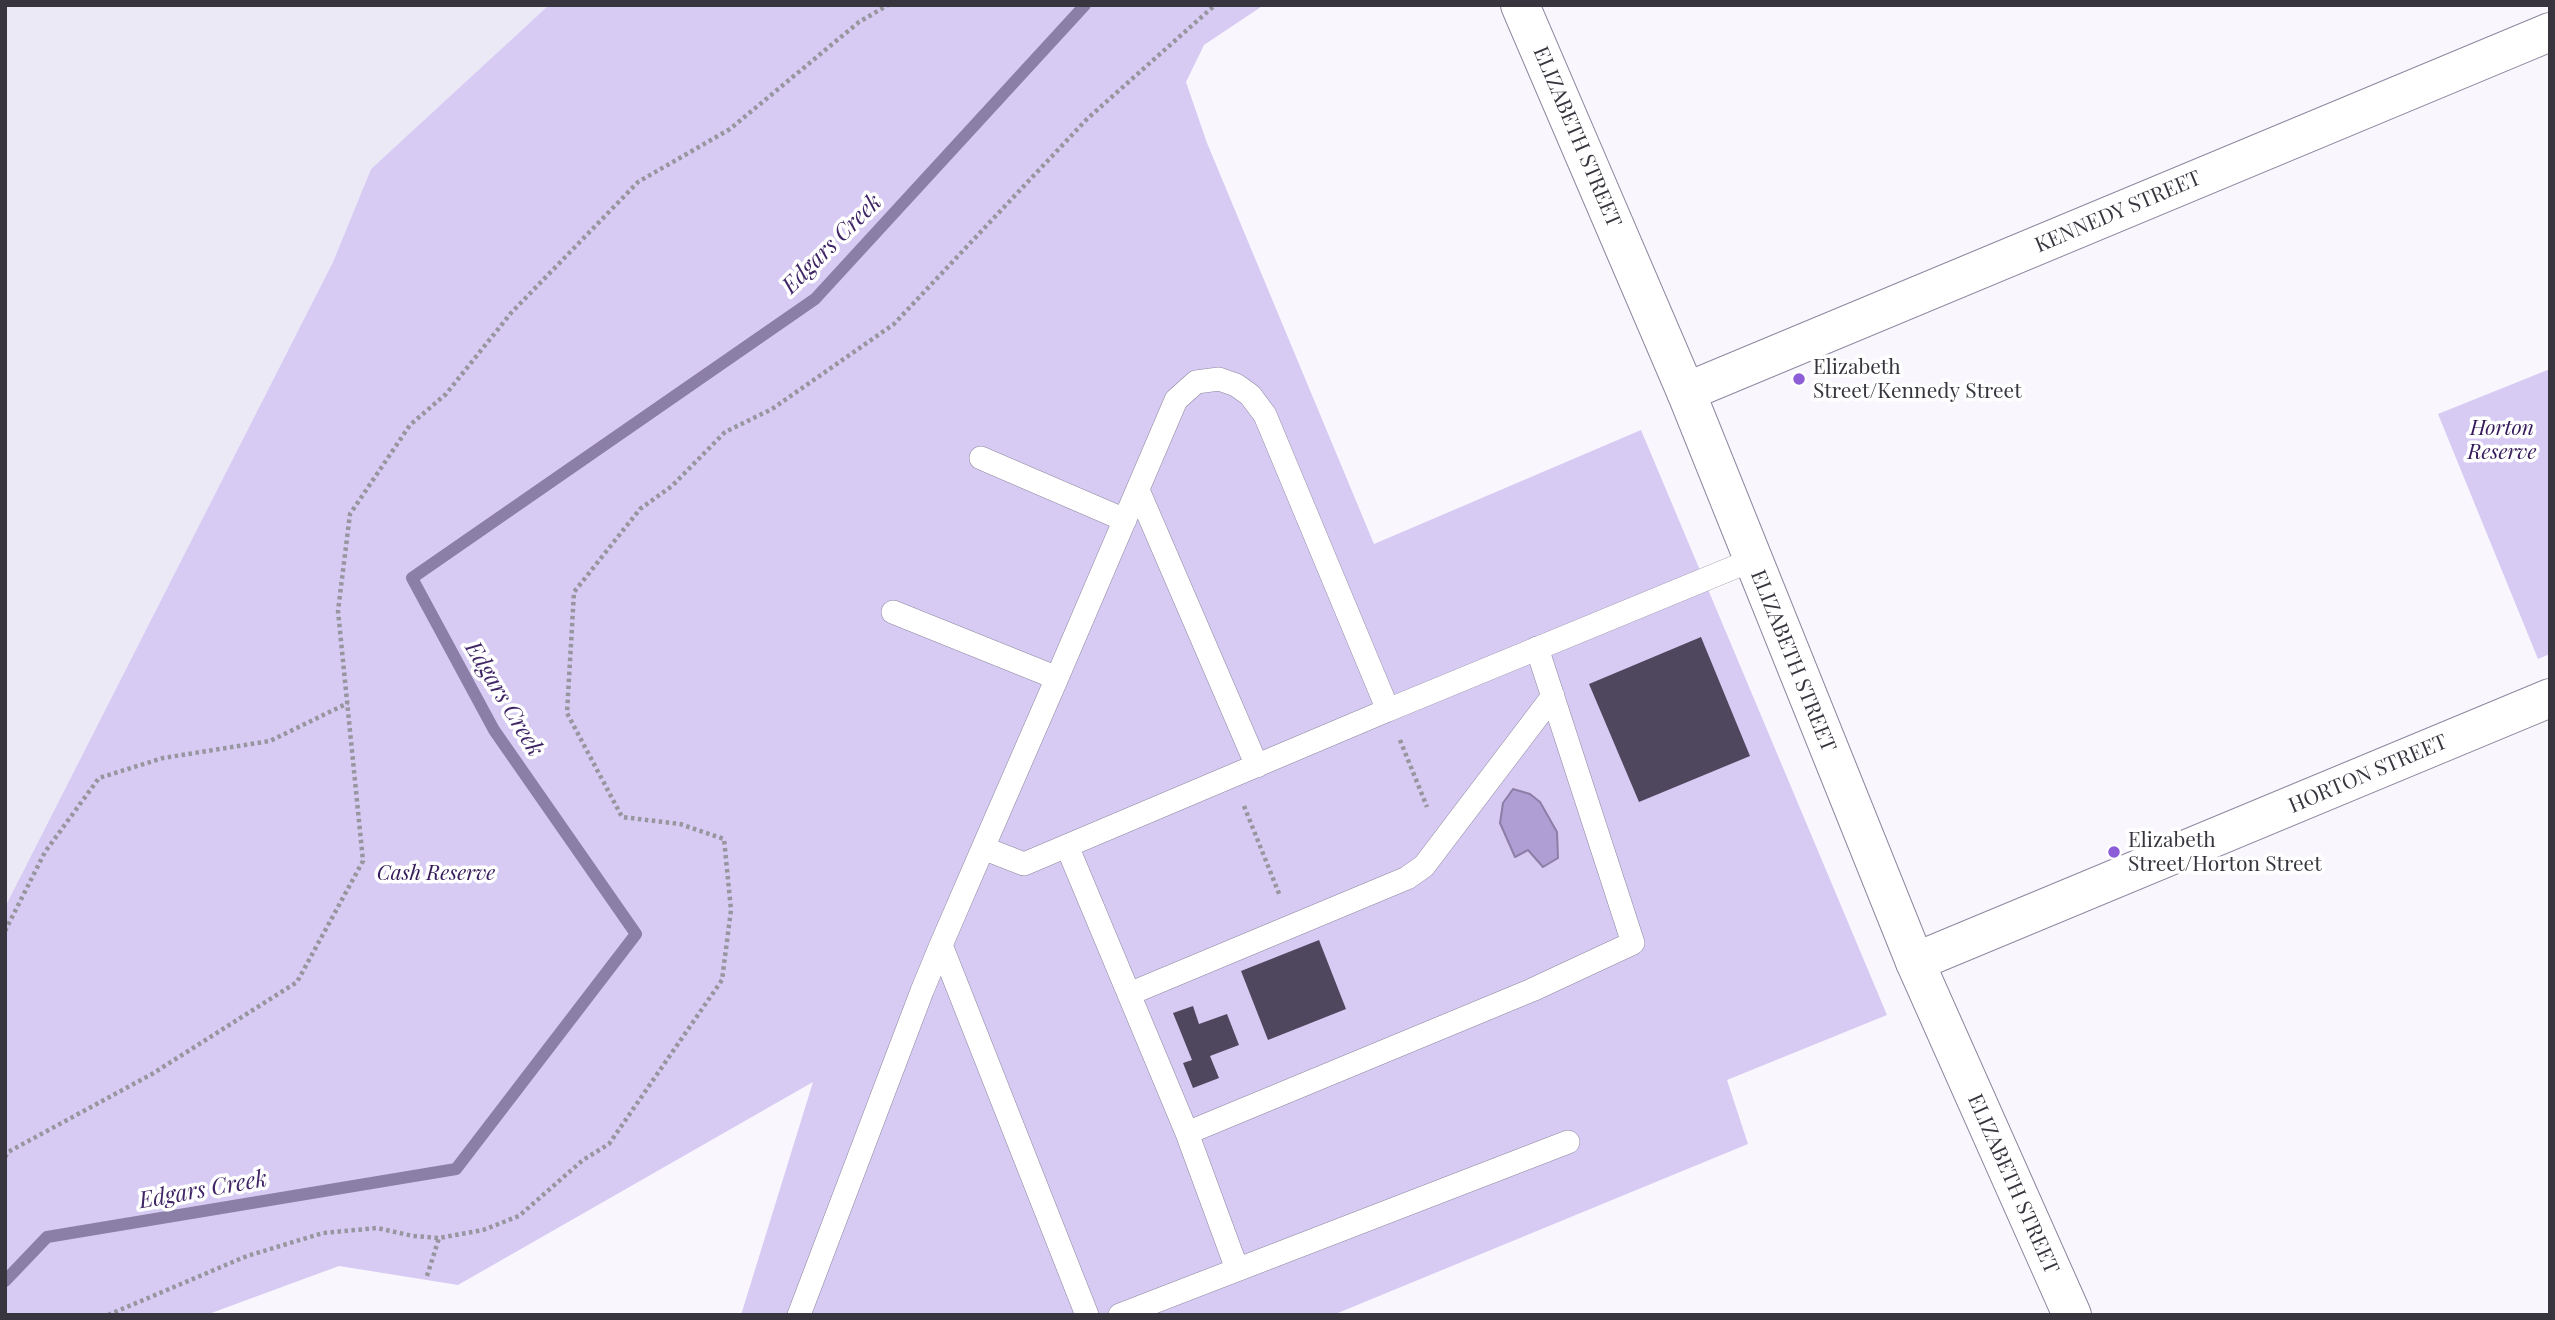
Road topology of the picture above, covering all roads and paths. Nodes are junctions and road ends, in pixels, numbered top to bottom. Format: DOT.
graph roads {
  1 [pos="888,5"];
  2 [pos="1215,5"];
  3 [pos="1520,5"];
  4 [pos="2550,32"];
  5 [pos="1686,392"];
  6 [pos="981,458"];
  7 [pos="1138,490"];
  8 [pos="1125,520"];
  9 [pos="1752,560"];
  10 [pos="893,612"];
  11 [pos="1537,648"];
  12 [pos="1057,678"];
  13 [pos="1553,696"];
  14 [pos="2550,698"];
  15 [pos="348,703"];
  16 [pos="1388,710"];
  17 [pos="1257,766"];
  18 [pos="1232,776"];
  19 [pos="1441,843"];
  20 [pos="1067,846"];
  21 [pos="983,848"];
  22 [pos="1292,926"];
  23 [pos="5,931"];
  24 [pos="941,945"];
  25 [pos="1915,962"];
  26 [pos="1129,994"];
  27 [pos="1187,1133"];
  28 [pos="1569,1142"];
  29 [pos="5,1157"];
  30 [pos="439,1238"];
  31 [pos="1237,1269"];
  32 [pos="427,1276"];
  33 [pos="108,1315"];
  34 [pos="799,1315"];
  35 [pos="1087,1315"];
  36 [pos="1120,1315"];
  37 [pos="2072,1315"];
  1 -- 15 [label="path"];
  2 -- 30 [label="path"];
  3 -- 5 [label="street, ELIZABETH STREET"];
  4 -- 5 [label="street, KENNEDY STREET"];
  5 -- 9 [label="street, ELIZABETH STREET"];
  6 -- 8 [label="lane"];
  7 -- 8 [label="lane"];
  7 -- 16 [label="lane"];
  7 -- 17 [label="lane"];
  8 -- 12 [label="lane"];
  9 -- 11 [label="lane"];
  9 -- 25 [label="street, ELIZABETH STREET"];
  10 -- 12 [label="lane"];
  11 -- 13 [label="lane"];
  11 -- 16 [label="lane"];
  12 -- 21 [label="lane"];
  13 -- 19 [label="lane"];
  13 -- 27 [label="lane"];
  14 -- 25 [label="street, HORTON STREET"];
  15 -- 23 [label="path"];
  15 -- 29 [label="path"];
  16 -- 17 [label="lane"];
  16 -- 19 [label="path"];
  17 -- 18 [label="lane"];
  18 -- 20 [label="lane"];
  18 -- 22 [label="path"];
  19 -- 22 [label="lane"];
  20 -- 21 [label="lane"];
  20 -- 26 [label="lane"];
  21 -- 24 [label="lane"];
  22 -- 26 [label="lane"];
  24 -- 34 [label="lane"];
  24 -- 35 [label="lane"];
  25 -- 37 [label="street, ELIZABETH STREET"];
  26 -- 27 [label="lane"];
  27 -- 31 [label="lane"];
  28 -- 31 [label="lane"];
  30 -- 32 [label="path"];
  30 -- 33 [label="path"];
  31 -- 36 [label="lane"];
}
